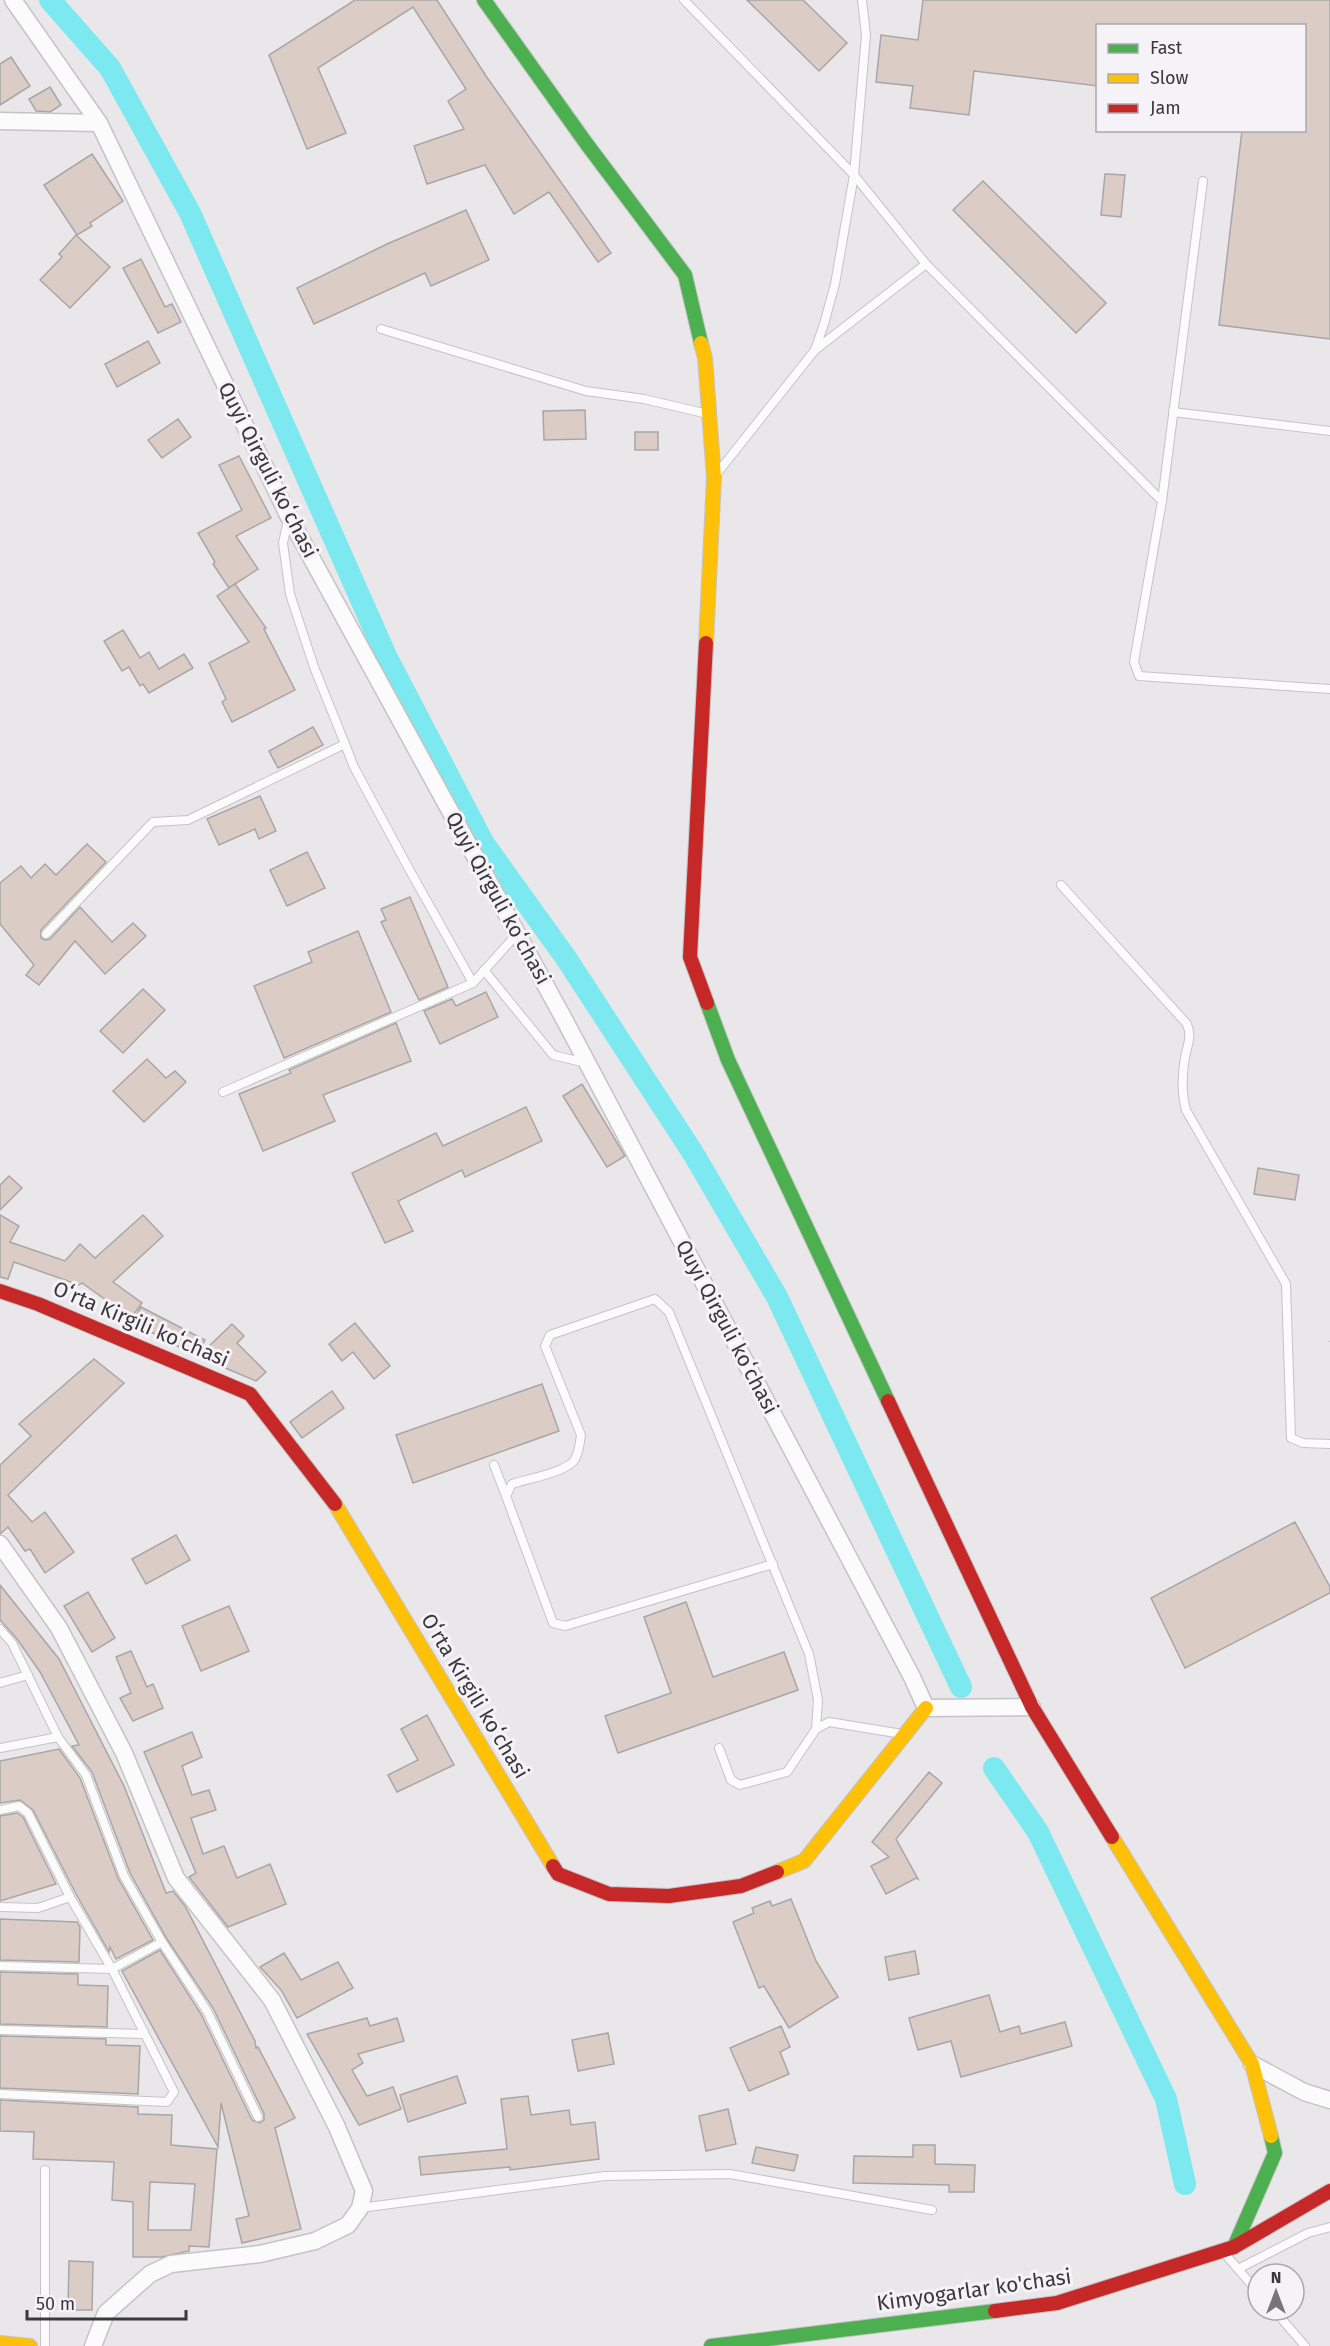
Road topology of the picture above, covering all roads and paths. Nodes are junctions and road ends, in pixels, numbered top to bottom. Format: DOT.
graph roads {
  1 [pos="13,0"];
  2 [pos="484,0"];
  3 [pos="684,0"];
  4 [pos="862,0"];
  5 [pos="0,121"];
  6 [pos="99,123"];
  7 [pos="854,175"];
  8 [pos="1203,181"];
  9 [pos="926,264"];
  10 [pos="381,329"];
  11 [pos="815,350"];
  12 [pos="1173,412"];
  13 [pos="709,415"];
  14 [pos="1330,431"];
  15 [pos="714,478"];
  16 [pos="1162,501"];
  17 [pos="289,517"];
  18 [pos="1330,689"];
  19 [pos="345,744"];
  20 [pos="1061,885"];
  21 [pos="46,934"];
  22 [pos="517,934"];
  23 [pos="484,970"];
  24 [pos="473,982"];
  25 [pos="588,1064"];
  26 [pos="223,1092"];
  27 [pos="0,1291"];
  28 [pos="1330,1444"];
  29 [pos="494,1465"];
  30 [pos="506,1496"];
  31 [pos="0,1544"];
  32 [pos="772,1564"];
  33 [pos="0,1629"];
  34 [pos="28,1675"];
  35 [pos="0,1683"];
  36 [pos="1032,1707"];
  37 [pos="926,1708"];
  38 [pos="816,1729"];
  39 [pos="904,1735"];
  40 [pos="58,1737"];
  41 [pos="0,1748"];
  42 [pos="718,1748"];
  43 [pos="0,1810"];
  44 [pos="70,1897"];
  45 [pos="0,1907"];
  46 [pos="162,1942"];
  47 [pos="0,1966"];
  48 [pos="112,1969"];
  49 [pos="0,2030"];
  50 [pos="144,2034"];
  51 [pos="1252,2064"];
  52 [pos="0,2094"];
  53 [pos="1330,2100"];
  54 [pos="258,2117"];
  55 [pos="45,2170"];
  56 [pos="1330,2191"];
  57 [pos="360,2208"];
  58 [pos="932,2210"];
  59 [pos="1330,2227"];
  60 [pos="1229,2249"];
  61 [pos="1238,2269"];
  62 [pos="1246,2278"];
  63 [pos="1284,2322"];
  64 [pos="0,2343"];
  65 [pos="30,2346"];
  66 [pos="45,2346"];
  67 [pos="93,2346"];
  68 [pos="711,2346"];
  69 [pos="1305,2346"];
  1 -- 6 [label="street, Quyi Qirguli koʻchasi"];
  2 -- 13 [label="street"];
  3 -- 7 [label="lane"];
  4 -- 7 [label="lane"];
  5 -- 6 [label="street"];
  6 -- 17 [label="street, Quyi Qirguli koʻchasi"];
  7 -- 9 [label="lane"];
  7 -- 11 [label="lane"];
  8 -- 12 [label="lane"];
  9 -- 11 [label="lane"];
  9 -- 16 [label="lane"];
  10 -- 13 [label="lane"];
  11 -- 15 [label="lane"];
  12 -- 14 [label="lane"];
  12 -- 16 [label="lane"];
  13 -- 15 [label="street"];
  15 -- 36 [label="street"];
  16 -- 18 [label="lane"];
  17 -- 19 [label="lane"];
  17 -- 22 [label="street, Quyi Qirguli koʻchasi"];
  19 -- 21 [label="lane"];
  19 -- 24 [label="lane"];
  20 -- 28 [label="lane"];
  22 -- 23 [label="lane"];
  22 -- 25 [label="street, Quyi Qirguli koʻchasi"];
  23 -- 24 [label="lane"];
  23 -- 25 [label="lane"];
  24 -- 26 [label="lane"];
  25 -- 37 [label="street, Quyi Qirguli koʻchasi"];
  27 -- 39 [label="street, Oʻrta Kirgili koʻchasi"];
  29 -- 30 [label="lane"];
  30 -- 32 [label="lane"];
  30 -- 32 [label="lane"];
  31 -- 57 [label="street"];
  32 -- 38 [label="lane"];
  33 -- 34 [label="lane"];
  34 -- 35 [label="lane"];
  34 -- 40 [label="lane"];
  36 -- 37 [label="street"];
  36 -- 51 [label="street"];
  37 -- 39 [label="street, Oʻrta Kirgili koʻchasi"];
  38 -- 39 [label="lane"];
  38 -- 42 [label="lane"];
  40 -- 41 [label="lane"];
  40 -- 46 [label="lane"];
  43 -- 44 [label="lane"];
  44 -- 45 [label="lane"];
  44 -- 48 [label="lane"];
  46 -- 48 [label="lane"];
  46 -- 54 [label="lane"];
  47 -- 48 [label="lane"];
  48 -- 50 [label="lane"];
  49 -- 50 [label="lane"];
  50 -- 52 [label="lane"];
  51 -- 53 [label="street"];
  51 -- 60 [label="street"];
  55 -- 66 [label="lane"];
  56 -- 60 [label="street, Kimyogarlar ko'chasi"];
  57 -- 58 [label="lane"];
  57 -- 67 [label="street"];
  59 -- 61 [label="lane"];
  60 -- 61 [label="lane"];
  60 -- 68 [label="street, Kimyogarlar ko'chasi"];
  61 -- 62 [label="lane"];
  63 -- 69 [label="lane"];
  64 -- 65 [label="street"];
}
